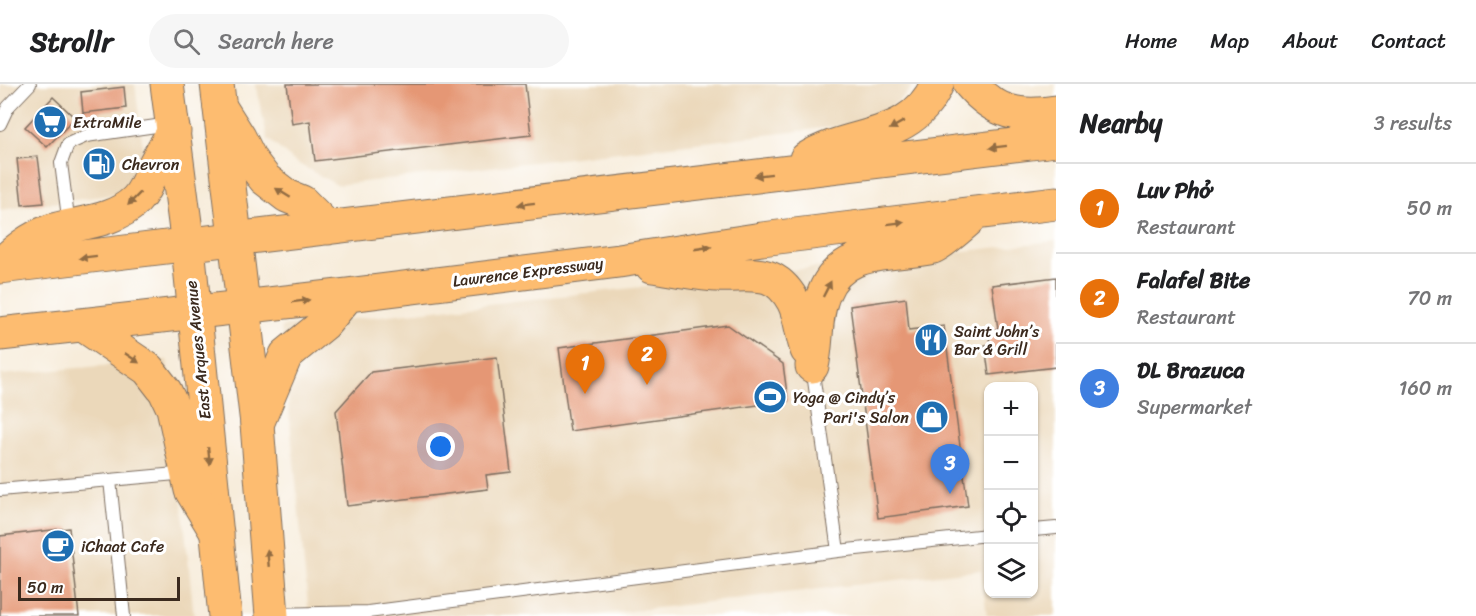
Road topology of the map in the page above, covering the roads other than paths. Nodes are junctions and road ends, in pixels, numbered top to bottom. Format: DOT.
graph roads {
  1 [pos="30,84"];
  2 [pos="168,84"];
  3 [pos="937,84"];
  4 [pos="970,84"];
  5 [pos="219,95"];
  6 [pos="1056,112"];
  7 [pos="0,124"];
  8 [pos="173,127"];
  9 [pos="1056,140"];
  10 [pos="801,171"];
  11 [pos="1056,203"];
  12 [pos="976,213"];
  13 [pos="69,226"];
  14 [pos="328,228"];
  15 [pos="236,240"];
  16 [pos="188,246"];
  17 [pos="619,261"];
  18 [pos="0,266"];
  19 [pos="348,295"];
  20 [pos="243,308"];
  21 [pos="195,314"];
  22 [pos="84,325"];
  23 [pos="0,334"];
  24 [pos="812,366"];
  25 [pos="257,424"];
  26 [pos="187,473"];
  27 [pos="110,480"];
  28 [pos="0,490"];
  29 [pos="1056,528"];
  30 [pos="1038,530"];
  31 [pos="216,533"];
  32 [pos="984,535"];
  33 [pos="838,551"];
  34 [pos="272,615"];
  35 [pos="124,616"];
  36 [pos="225,616"];
  1 -- 7 [label="lane"];
  2 -- 8 [label="main road, East Arques Avenue"];
  3 -- 10 [label="main road, one-way"];
  4 -- 6 [label="main road"];
  14 -- 5 [label="main road, one-way"];
  5 -- 15 [label="main road"];
  8 -- 13 [label="main road, one-way"];
  8 -- 13 [label="lane"];
  8 -- 16 [label="main road, East Arques Avenue"];
  9 -- 10 [label="main road, one-way"];
  10 -- 14 [label="main road, one-way"];
  11 -- 12 [label="main road, Lawrence Expressway"];
  17 -- 12 [label="main road, Lawrence Expressway, one-way"];
  24 -- 12 [label="main road, one-way"];
  13 -- 18 [label="main road"];
  14 -- 15 [label="main road"];
  15 -- 16 [label="main road"];
  15 -- 20 [label="main road"];
  16 -- 18 [label="main road, one-way"];
  16 -- 21 [label="main road, East Arques Avenue"];
  17 -- 19 [label="main road, Lawrence Expressway"];
  17 -- 24 [label="main road"];
  20 -- 19 [label="main road, Lawrence Expressway, one-way"];
  19 -- 25 [label="main road"];
  20 -- 21 [label="main road, Lawrence Expressway"];
  20 -- 25 [label="main road"];
  21 -- 22 [label="main road, Lawrence Expressway"];
  21 -- 31 [label="main road, East Arques Avenue, one-way"];
  22 -- 23 [label="main road, Lawrence Expressway"];
  22 -- 26 [label="main road, one-way"];
  24 -- 33 [label="lane"];
  34 -- 25 [label="main road, one-way"];
  26 -- 27 [label="lane"];
  26 -- 31 [label="main road"];
  27 -- 28 [label="lane"];
  27 -- 35 [label="lane"];
  29 -- 30 [label="lane"];
  31 -- 36 [label="main road, East Arques Avenue"];
  32 -- 33 [label="lane"];
  33 -- 34 [label="lane"];
}
